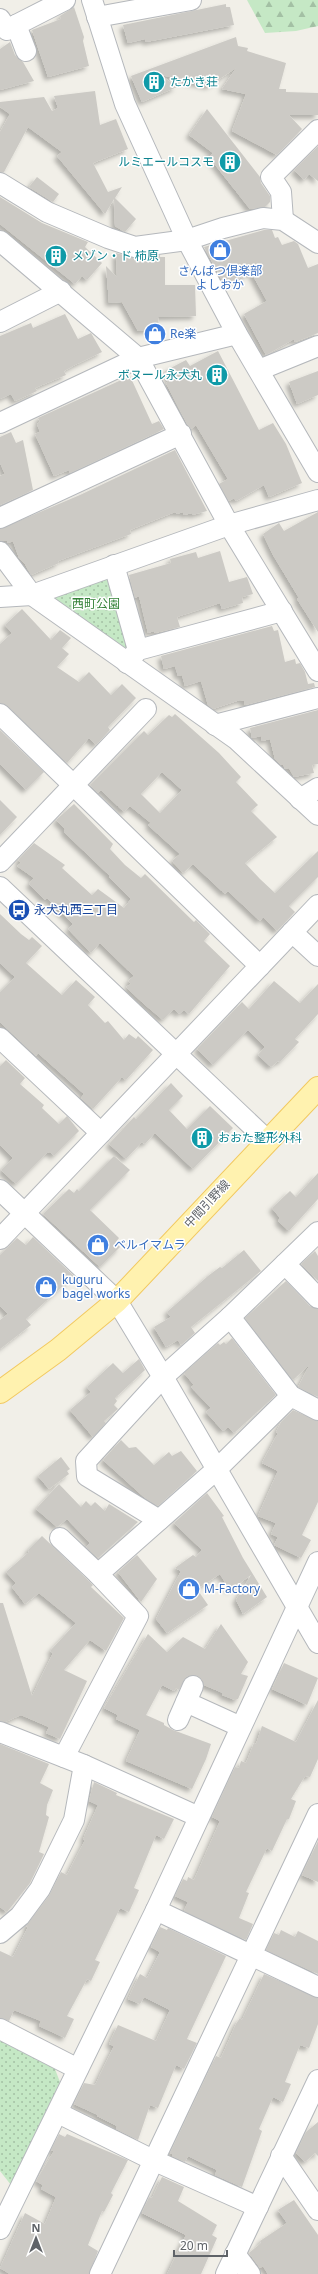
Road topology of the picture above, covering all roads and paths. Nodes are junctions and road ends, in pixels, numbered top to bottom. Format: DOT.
graph roads {
  1 [pos="65,0"];
  2 [pos="191,0"];
  3 [pos="95,8"];
  4 [pos="8,22"];
  5 [pos="26,51"];
  6 [pos="318,130"];
  7 [pos="0,183"];
  8 [pos="283,220"];
  9 [pos="187,240"];
  10 [pos="0,241"];
  11 [pos="318,243"];
  12 [pos="61,291"];
  13 [pos="0,322"];
  14 [pos="237,334"];
  15 [pos="318,346"];
  16 [pos="138,358"];
  17 [pos="259,370"];
  18 [pos="0,423"];
  19 [pos="181,434"];
  20 [pos="318,472"];
  21 [pos="318,500"];
  22 [pos="0,518"];
  23 [pos="229,525"];
  24 [pos="0,552"];
  25 [pos="114,565"];
  26 [pos="32,595"];
  27 [pos="0,597"];
  28 [pos="282,611"];
  29 [pos="132,657"];
  30 [pos="318,671"];
  31 [pos="318,698"];
  32 [pos="146,709"];
  33 [pos="0,714"];
  34 [pos="215,725"];
  35 [pos="74,784"];
  36 [pos="318,788"];
  37 [pos="300,799"];
  38 [pos="318,815"];
  39 [pos="0,862"];
  40 [pos="0,887"];
  41 [pos="318,904"];
  42 [pos="292,932"];
  43 [pos="318,956"];
  44 [pos="260,966"];
  45 [pos="0,1038"];
  46 [pos="175,1053"];
  47 [pos="318,1088"];
  48 [pos="100,1133"];
  49 [pos="267,1140"];
  50 [pos="0,1190"];
  51 [pos="25,1213"];
  52 [pos="318,1232"];
  53 [pos="0,1239"];
  54 [pos="285,1264"];
  55 [pos="318,1298"];
  56 [pos="117,1301"];
  57 [pos="230,1317"];
  58 [pos="164,1377"];
  59 [pos="0,1392"];
  60 [pos="290,1396"];
  61 [pos="318,1410"];
  62 [pos="217,1469"];
  63 [pos="159,1520"];
  64 [pos="60,1538"];
  65 [pos="318,1562"];
  66 [pos="98,1574"];
  67 [pos="297,1606"];
  68 [pos="318,1643"];
  69 [pos="186,1703"];
  70 [pos="241,1726"];
  71 [pos="0,1732"];
  72 [pos="64,1757"];
  73 [pos="84,1765"];
  74 [pos="318,1814"];
  75 [pos="199,1817"];
  76 [pos="156,1910"];
  77 [pos="0,1933"];
  78 [pos="251,1956"];
  79 [pos="318,1987"];
  80 [pos="0,2029"];
  81 [pos="78,2069"];
  82 [pos="318,2080"];
  83 [pos="58,2114"];
  84 [pos="281,2156"];
  85 [pos="155,2161"];
  86 [pos="258,2207"];
  87 [pos="318,2210"];
  88 [pos="0,2229"];
  89 [pos="236,2254"];
  90 [pos="100,2274"];
  91 [pos="226,2274"];
  92 [pos="250,2274"];
  1 -- 4 [label="street"];
  2 -- 3 [label="street"];
  3 -- 9 [label="street"];
  4 -- 5 [label="street"];
  6 -- 8 [label="street"];
  7 -- 9 [label="street"];
  8 -- 9 [label="street"];
  8 -- 11 [label="street"];
  9 -- 14 [label="street"];
  10 -- 12 [label="street"];
  12 -- 13 [label="street"];
  12 -- 16 [label="street"];
  14 -- 16 [label="street"];
  14 -- 17 [label="street"];
  15 -- 17 [label="street"];
  16 -- 18 [label="street"];
  16 -- 19 [label="street"];
  17 -- 20 [label="street"];
  19 -- 22 [label="street"];
  19 -- 23 [label="street"];
  21 -- 23 [label="street"];
  23 -- 25 [label="street"];
  23 -- 28 [label="street"];
  24 -- 26 [label="street"];
  25 -- 26 [label="street"];
  25 -- 29 [label="street"];
  26 -- 27 [label="street"];
  26 -- 29 [label="street"];
  28 -- 29 [label="street"];
  28 -- 30 [label="street"];
  29 -- 34 [label="street"];
  31 -- 34 [label="street"];
  32 -- 35 [label="street"];
  33 -- 35 [label="street"];
  34 -- 37 [label="street"];
  35 -- 39 [label="street"];
  35 -- 44 [label="street"];
  36 -- 37 [label="street"];
  37 -- 38 [label="street"];
  40 -- 46 [label="street"];
  41 -- 42 [label="street"];
  42 -- 43 [label="street"];
  42 -- 44 [label="street"];
  44 -- 46 [label="street"];
  45 -- 48 [label="street"];
  46 -- 48 [label="street"];
  46 -- 49 [label="street"];
  47 -- 49 [label="main road, 中間引野線"];
  48 -- 51 [label="street"];
  49 -- 56 [label="main road, 中間引野線"];
  50 -- 51 [label="street"];
  51 -- 53 [label="street"];
  51 -- 56 [label="street"];
  52 -- 54 [label="street"];
  54 -- 55 [label="street"];
  54 -- 57 [label="street"];
  56 -- 58 [label="street"];
  56 -- 59 [label="main road, 中間引野線"];
  57 -- 58 [label="street"];
  57 -- 60 [label="street"];
  58 -- 62 [label="street"];
  58 -- 63 [label="street"];
  60 -- 61 [label="street"];
  60 -- 62 [label="street"];
  62 -- 63 [label="street"];
  62 -- 67 [label="street"];
  63 -- 66 [label="street"];
  64 -- 66 [label="street"];
  65 -- 67 [label="street"];
  66 -- 72 [label="street"];
  67 -- 68 [label="street"];
  67 -- 70 [label="street"];
  69 -- 70 [label="street"];
  70 -- 75 [label="street"];
  71 -- 72 [label="street"];
  72 -- 73 [label="street"];
  73 -- 75 [label="street"];
  73 -- 77 [label="street"];
  74 -- 78 [label="street"];
  75 -- 76 [label="street"];
  76 -- 78 [label="street"];
  76 -- 81 [label="street"];
  78 -- 79 [label="street"];
  78 -- 85 [label="street"];
  80 -- 81 [label="street"];
  81 -- 83 [label="street"];
  82 -- 84 [label="street"];
  83 -- 85 [label="street"];
  83 -- 88 [label="street"];
  84 -- 86 [label="street"];
  84 -- 87 [label="street"];
  85 -- 86 [label="street"];
  85 -- 90 [label="street"];
  86 -- 89 [label="street"];
  89 -- 91 [label="street"];
  89 -- 92 [label="street"];
}
